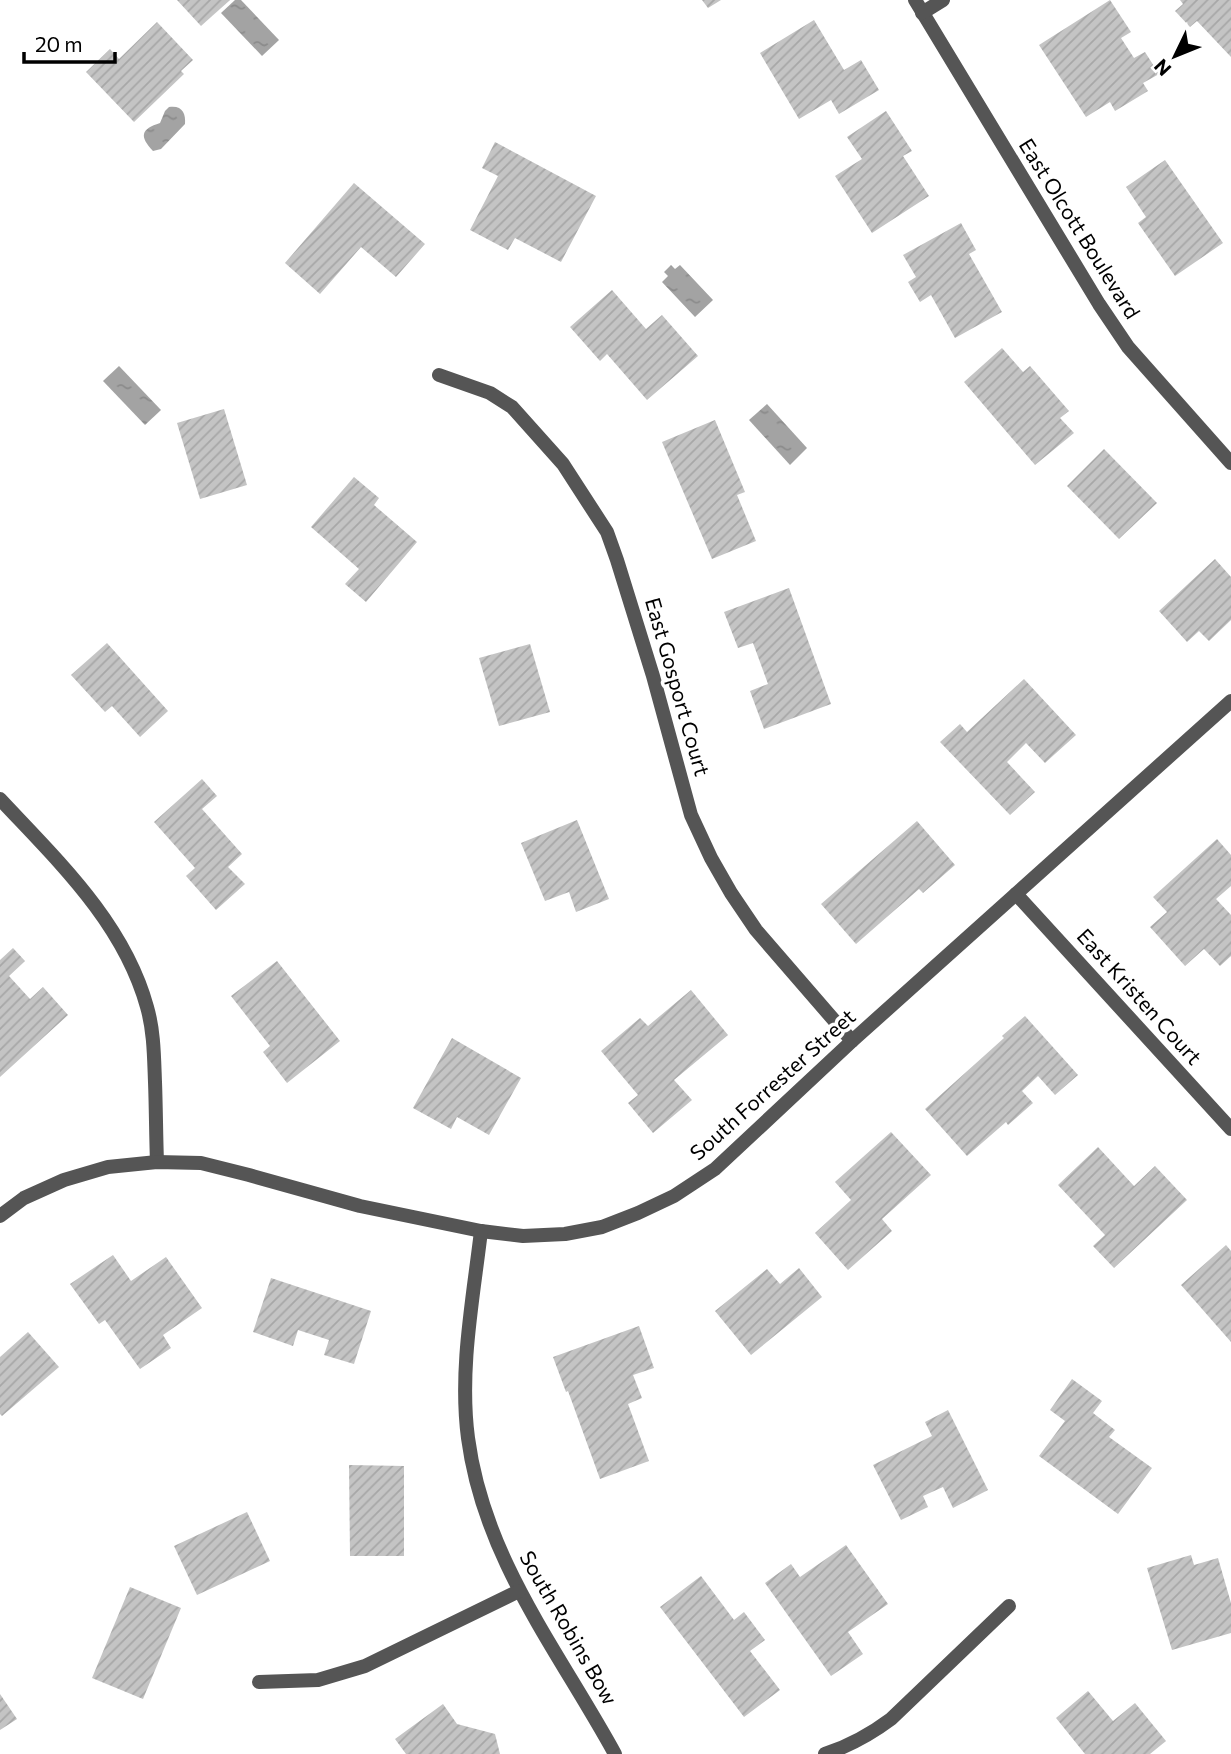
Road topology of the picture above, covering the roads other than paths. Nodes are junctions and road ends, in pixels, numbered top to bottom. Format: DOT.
graph roads {
  1 [pos="943,0"];
  2 [pos="919,6"];
  3 [pos="439,375"];
  4 [pos="1231,463"];
  5 [pos="1231,701"];
  6 [pos="0,799"];
  7 [pos="1016,894"];
  8 [pos="852,1041"];
  9 [pos="1231,1129"];
  10 [pos="157,1162"];
  11 [pos="0,1216"];
  12 [pos="481,1231"];
  13 [pos="519,1591"];
  14 [pos="1009,1606"];
  15 [pos="259,1682"];
  16 [pos="615,1754"];
  17 [pos="825,1754"];
  1 -- 2 [label="street"];
  2 -- 4 [label="street, East Olcott Boulevard"];
  3 -- 8 [label="street, East Gosport Court"];
  5 -- 7 [label="street, South Forrester Street"];
  6 -- 10 [label="street"];
  7 -- 8 [label="street, South Forrester Street"];
  7 -- 9 [label="street, East Kristen Court"];
  8 -- 12 [label="street, South Forrester Street"];
  10 -- 11 [label="street, South Forrester Street"];
  10 -- 12 [label="street, South Forrester Street"];
  12 -- 13 [label="street, South Robins Bow"];
  13 -- 15 [label="street"];
  13 -- 16 [label="street, South Robins Bow"];
  14 -- 17 [label="street"];
}
